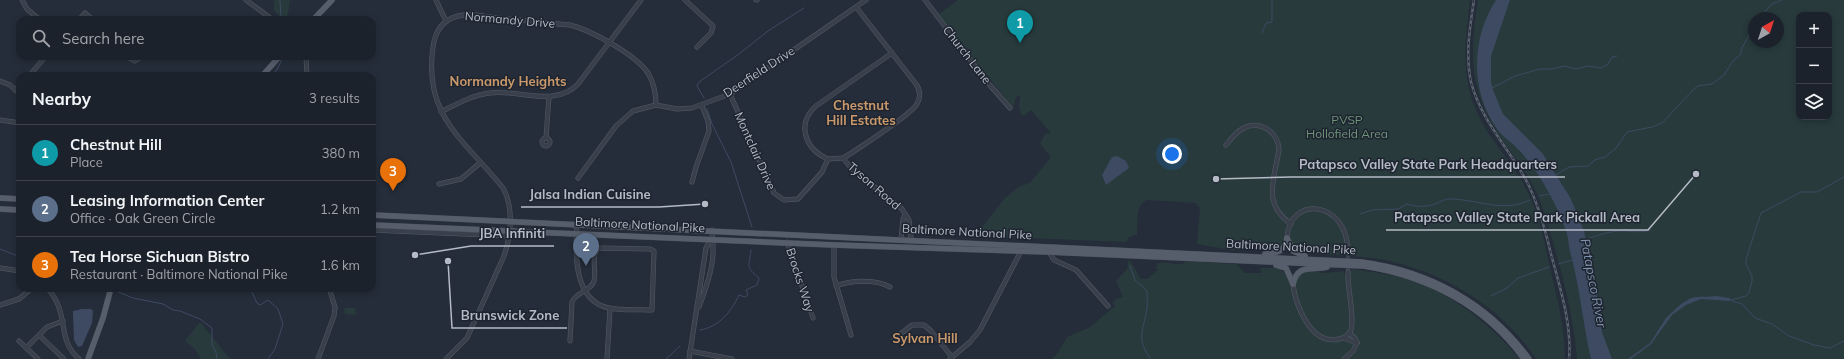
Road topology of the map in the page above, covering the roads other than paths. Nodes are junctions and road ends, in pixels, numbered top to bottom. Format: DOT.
graph roads {
  1 [pos="22,0"];
  2 [pos="246,0"];
  3 [pos="332,0"];
  4 [pos="436,0"];
  5 [pos="641,0"];
  6 [pos="685,0"];
  7 [pos="866,0"];
  8 [pos="925,0"];
  9 [pos="856,7"];
  10 [pos="35,16"];
  11 [pos="268,16"];
  12 [pos="317,16"];
  13 [pos="446,21"];
  14 [pos="609,43"];
  15 [pos="697,47"];
  16 [pos="892,53"];
  17 [pos="43,60"];
  18 [pos="276,60"];
  19 [pos="306,60"];
  20 [pos="32,72"];
  21 [pos="266,72"];
  22 [pos="307,72"];
  23 [pos="0,81"];
  24 [pos="16,90"];
  25 [pos="730,94"];
  26 [pos="550,97"];
  27 [pos="656,105"];
  28 [pos="702,106"];
  29 [pos="1010,108"];
  30 [pos="441,112"];
  31 [pos="0,120"];
  32 [pos="16,122"];
  33 [pos="546,138"];
  34 [pos="1226,145"];
  35 [pos="843,158"];
  36 [pos="828,159"];
  37 [pos="480,163"];
  38 [pos="578,178"];
  39 [pos="692,182"];
  40 [pos="439,184"];
  41 [pos="0,198"];
  42 [pos="16,199"];
  43 [pos="0,209"];
  44 [pos="16,210"];
  45 [pos="376,214"];
  46 [pos="905,214"];
  47 [pos="510,221"];
  48 [pos="577,224"];
  49 [pos="1291,224"];
  50 [pos="376,225"];
  51 [pos="376,230"];
  52 [pos="712,230"];
  53 [pos="509,233"];
  54 [pos="576,233"];
  55 [pos="1287,238"];
  56 [pos="711,239"];
  57 [pos="901,239"];
  58 [pos="911,239"];
  59 [pos="787,242"];
  60 [pos="834,245"];
  61 [pos="1021,251"];
  62 [pos="1049,252"];
  63 [pos="1348,253"];
  64 [pos="1245,256"];
  65 [pos="1323,260"];
  66 [pos="1250,261"];
  67 [pos="1335,264"];
  68 [pos="0,268"];
  69 [pos="16,270"];
  70 [pos="1348,272"];
  71 [pos="1293,284"];
  72 [pos="836,286"];
  73 [pos="890,287"];
  74 [pos="586,290"];
  75 [pos="27,292"];
  76 [pos="50,292"];
  77 [pos="110,292"];
  78 [pos="330,292"];
  79 [pos="0,304"];
  80 [pos="1108,306"];
  81 [pos="610,309"];
  82 [pos="697,313"];
  83 [pos="813,318"];
  84 [pos="63,321"];
  85 [pos="1349,333"];
  86 [pos="39,334"];
  87 [pos="851,335"];
  88 [pos="1343,338"];
  89 [pos="894,339"];
  90 [pos="19,341"];
  91 [pos="570,342"];
  92 [pos="1357,343"];
  93 [pos="26,348"];
  94 [pos="690,351"];
  95 [pos="702,354"];
  96 [pos="951,358"];
  97 [pos="38,359"];
  98 [pos="64,359"];
  99 [pos="79,359"];
  100 [pos="88,359"];
  101 [pos="318,359"];
  102 [pos="446,359"];
  103 [pos="607,359"];
  104 [pos="689,359"];
  105 [pos="702,359"];
  106 [pos="732,359"];
  107 [pos="1344,359"];
  108 [pos="1524,359"];
  109 [pos="1529,359"];
  1 -- 10 [label="street"];
  2 -- 11 [label="street"];
  3 -- 12 [label="main road"];
  4 -- 13 [label="street"];
  5 -- 14 [label="street"];
  6 -- 15 [label="street"];
  7 -- 9 [label="street, Deerfield Drive"];
  8 -- 29 [label="street, Church Lane"];
  9 -- 16 [label="street"];
  9 -- 25 [label="street, Deerfield Drive"];
  13 -- 14 [label="street, Normandy Drive"];
  13 -- 30 [label="street"];
  14 -- 26 [label="street"];
  14 -- 27 [label="street, Normandy Drive"];
  16 -- 35 [label="street"];
  16 -- 36 [label="street"];
  17 -- 20 [label="street"];
  18 -- 21 [label="main road"];
  19 -- 22 [label="street"];
  23 -- 24 [label="street"];
  25 -- 28 [label="street, Deerfield Drive"];
  25 -- 36 [label="street, Montclair Drive"];
  26 -- 30 [label="street"];
  26 -- 33 [label="street"];
  27 -- 28 [label="street, Deerfield Drive"];
  27 -- 38 [label="street, Deerfield Drive"];
  28 -- 39 [label="street"];
  30 -- 37 [label="street"];
  31 -- 32 [label="street"];
  34 -- 49 [label="street"];
  35 -- 36 [label="street"];
  35 -- 46 [label="street, Tyson Road"];
  37 -- 40 [label="street"];
  37 -- 47 [label="street"];
  41 -- 42 [label="main road"];
  43 -- 44 [label="main road"];
  45 -- 47 [label="main road, Baltimore National Pike"];
  46 -- 57 [label="street, Tyson Road"];
  46 -- 58 [label="street, Tyson Road"];
  47 -- 48 [label="main road, Baltimore National Pike"];
  47 -- 53 [label="street"];
  48 -- 52 [label="main road, Baltimore National Pike"];
  48 -- 54 [label="street"];
  49 -- 55 [label="street"];
  49 -- 63 [label="street"];
  50 -- 53 [label="main road, Baltimore National Pike"];
  51 -- 53 [label="street"];
  52 -- 56 [label="street"];
  52 -- 57 [label="main road, Baltimore National Pike"];
  53 -- 54 [label="main road, Baltimore National Pike"];
  53 -- 102 [label="street"];
  54 -- 56 [label="main road, Baltimore National Pike"];
  54 -- 74 [label="street"];
  55 -- 64 [label="main road"];
  55 -- 65 [label="main road"];
  56 -- 59 [label="main road, Baltimore National Pike"];
  56 -- 82 [label="street"];
  56 -- 82 [label="street"];
  57 -- 58 [label="main road, Baltimore National Pike"];
  58 -- 64 [label="main road, Baltimore National Pike"];
  59 -- 60 [label="main road, Baltimore National Pike"];
  59 -- 83 [label="street, Brocks Way"];
  60 -- 61 [label="main road, Baltimore National Pike"];
  60 -- 72 [label="street"];
  61 -- 62 [label="main road, Baltimore National Pike"];
  61 -- 96 [label="street"];
  62 -- 66 [label="main road, Baltimore National Pike"];
  62 -- 80 [label="street"];
  64 -- 65 [label="main road, Baltimore National Pike"];
  65 -- 109 [label="main road, Baltimore National Pike"];
  66 -- 67 [label="main road, Baltimore National Pike"];
  66 -- 71 [label="main road"];
  67 -- 71 [label="main road"];
  67 -- 108 [label="main road, Baltimore National Pike"];
  68 -- 69 [label="street"];
  70 -- 85 [label="street"];
  71 -- 88 [label="street"];
  72 -- 73 [label="street"];
  72 -- 87 [label="street"];
  74 -- 81 [label="street"];
  74 -- 81 [label="street"];
  74 -- 91 [label="street"];
  75 -- 79 [label="street"];
  76 -- 84 [label="street"];
  77 -- 100 [label="main road"];
  78 -- 101 [label="street"];
  81 -- 103 [label="street"];
  82 -- 94 [label="street"];
  84 -- 86 [label="street"];
  84 -- 99 [label="street"];
  85 -- 88 [label="street"];
  85 -- 92 [label="street"];
  86 -- 93 [label="street"];
  86 -- 98 [label="street"];
  88 -- 92 [label="street"];
  89 -- 96 [label="street"];
  90 -- 93 [label="street"];
  92 -- 107 [label="street"];
  93 -- 97 [label="street"];
  94 -- 95 [label="street"];
  94 -- 104 [label="street"];
  95 -- 105 [label="street"];
  95 -- 106 [label="street"];
}
